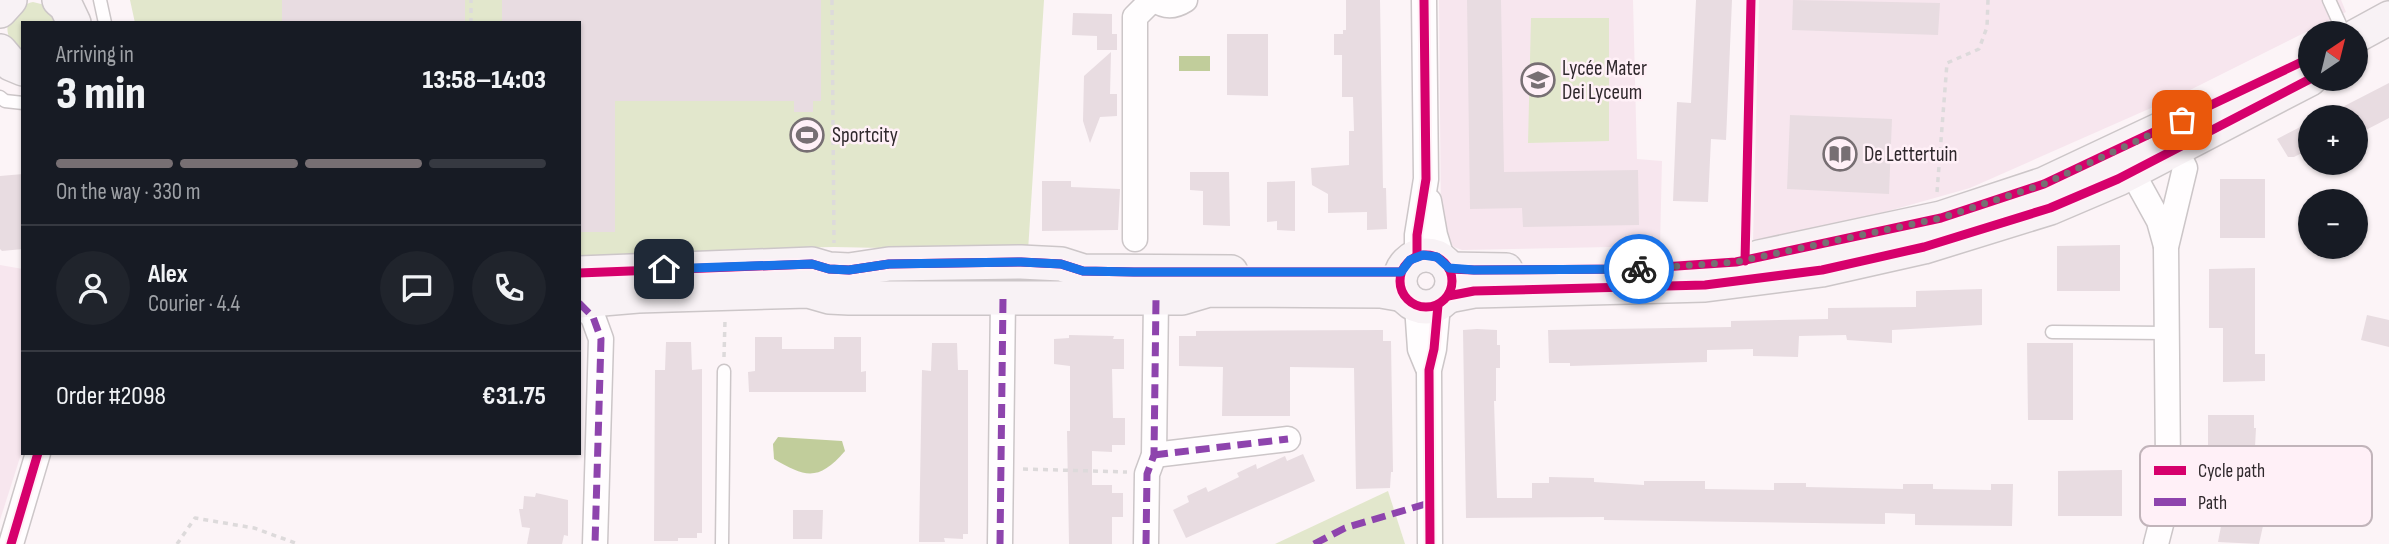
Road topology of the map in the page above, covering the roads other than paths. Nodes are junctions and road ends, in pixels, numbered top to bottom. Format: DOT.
graph roads {
  1 [pos="10,0"];
  2 [pos="59,0"];
  3 [pos="100,0"];
  4 [pos="1154,0"];
  5 [pos="1185,0"];
  6 [pos="1424,0"];
  7 [pos="2329,0"];
  8 [pos="0,11"];
  9 [pos="2389,18"];
  10 [pos="73,21"];
  11 [pos="105,21"];
  12 [pos="2339,21"];
  13 [pos="2368,29"];
  14 [pos="2389,38"];
  15 [pos="2368,49"];
  16 [pos="0,51"];
  17 [pos="2298,65"];
  18 [pos="21,68"];
  19 [pos="2298,84"];
  20 [pos="0,96"];
  21 [pos="21,103"];
  22 [pos="2171,138"];
  23 [pos="2133,157"];
  24 [pos="1135,239"];
  25 [pos="2166,247"];
  26 [pos="581,273"];
  27 [pos="1427,282"];
  28 [pos="1003,298"];
  29 [pos="1157,299"];
  30 [pos="581,302"];
  31 [pos="581,304"];
  32 [pos="2052,332"];
  33 [pos="2167,333"];
  34 [pos="724,371"];
  35 [pos="1288,439"];
  36 [pos="2168,446"];
  37 [pos="37,455"];
  38 [pos="1154,455"];
  39 [pos="2160,526"];
  40 [pos="11,544"];
  41 [pos="595,544"];
  42 [pos="722,544"];
  43 [pos="1000,544"];
  44 [pos="1146,544"];
  45 [pos="1430,544"];
  46 [pos="2155,544"];
  1 -- 8 [label="street"];
  2 -- 10 [label="street"];
  3 -- 11 [label="lane"];
  4 -- 5 [label="street"];
  4 -- 24 [label="street"];
  6 -- 27 [label="street"];
  7 -- 12 [label="lane"];
  9 -- 13 [label="street"];
  14 -- 15 [label="street"];
  16 -- 18 [label="street"];
  17 -- 22 [label="street"];
  19 -- 22 [label="street"];
  20 -- 21 [label="lane"];
  22 -- 23 [label="street"];
  22 -- 25 [label="street"];
  23 -- 25 [label="street"];
  23 -- 27 [label="street"];
  23 -- 27 [label="street"];
  25 -- 33 [label="street"];
  26 -- 27 [label="street"];
  27 -- 29 [label="street"];
  27 -- 45 [label="street"];
  28 -- 29 [label="street"];
  28 -- 30 [label="street"];
  28 -- 43 [label="street"];
  29 -- 38 [label="street"];
  31 -- 41 [label="street"];
  32 -- 33 [label="lane"];
  33 -- 36 [label="street"];
  34 -- 42 [label="lane"];
  35 -- 38 [label="street"];
  37 -- 40 [label="street"];
  38 -- 44 [label="street"];
  39 -- 46 [label="street"];
}
